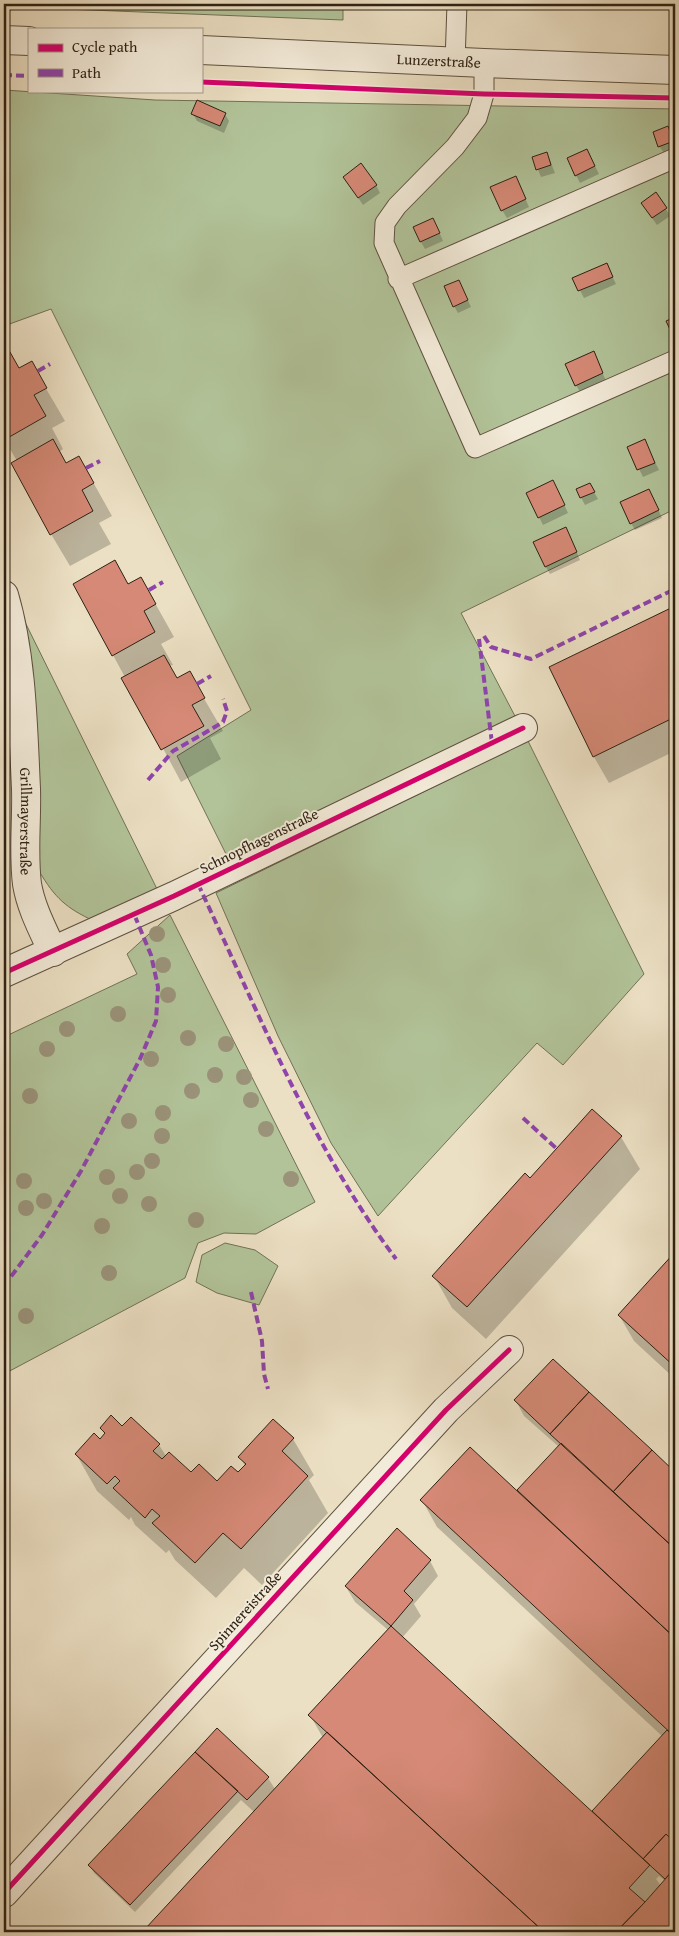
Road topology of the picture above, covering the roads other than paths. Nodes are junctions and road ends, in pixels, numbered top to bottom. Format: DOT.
graph roads {
  1 [pos="457,4"];
  2 [pos="4,40"];
  3 [pos="28,41"];
  4 [pos="202,50"];
  5 [pos="455,62"];
  6 [pos="484,63"];
  7 [pos="675,70"];
  8 [pos="675,158"];
  9 [pos="398,279"];
  10 [pos="675,360"];
  11 [pos="4,596"];
  12 [pos="523,728"];
  13 [pos="53,952"];
  14 [pos="4,974"];
  15 [pos="509,1350"];
  16 [pos="4,1894"];
  1 -- 5 [label="lane"];
  2 -- 3 [label="street"];
  4 -- 5 [label="street, Lunzerstraße"];
  5 -- 6 [label="street, Lunzerstraße"];
  6 -- 7 [label="street, Lunzerstraße"];
  6 -- 9 [label="lane"];
  8 -- 9 [label="lane"];
  9 -- 10 [label="lane"];
  11 -- 13 [label="street, Grillmayerstraße"];
  12 -- 13 [label="street, Schnopfhagenstraße"];
  13 -- 14 [label="street, Schnopfhagenstraße"];
  15 -- 16 [label="street, Spinnereistraße"];
}
